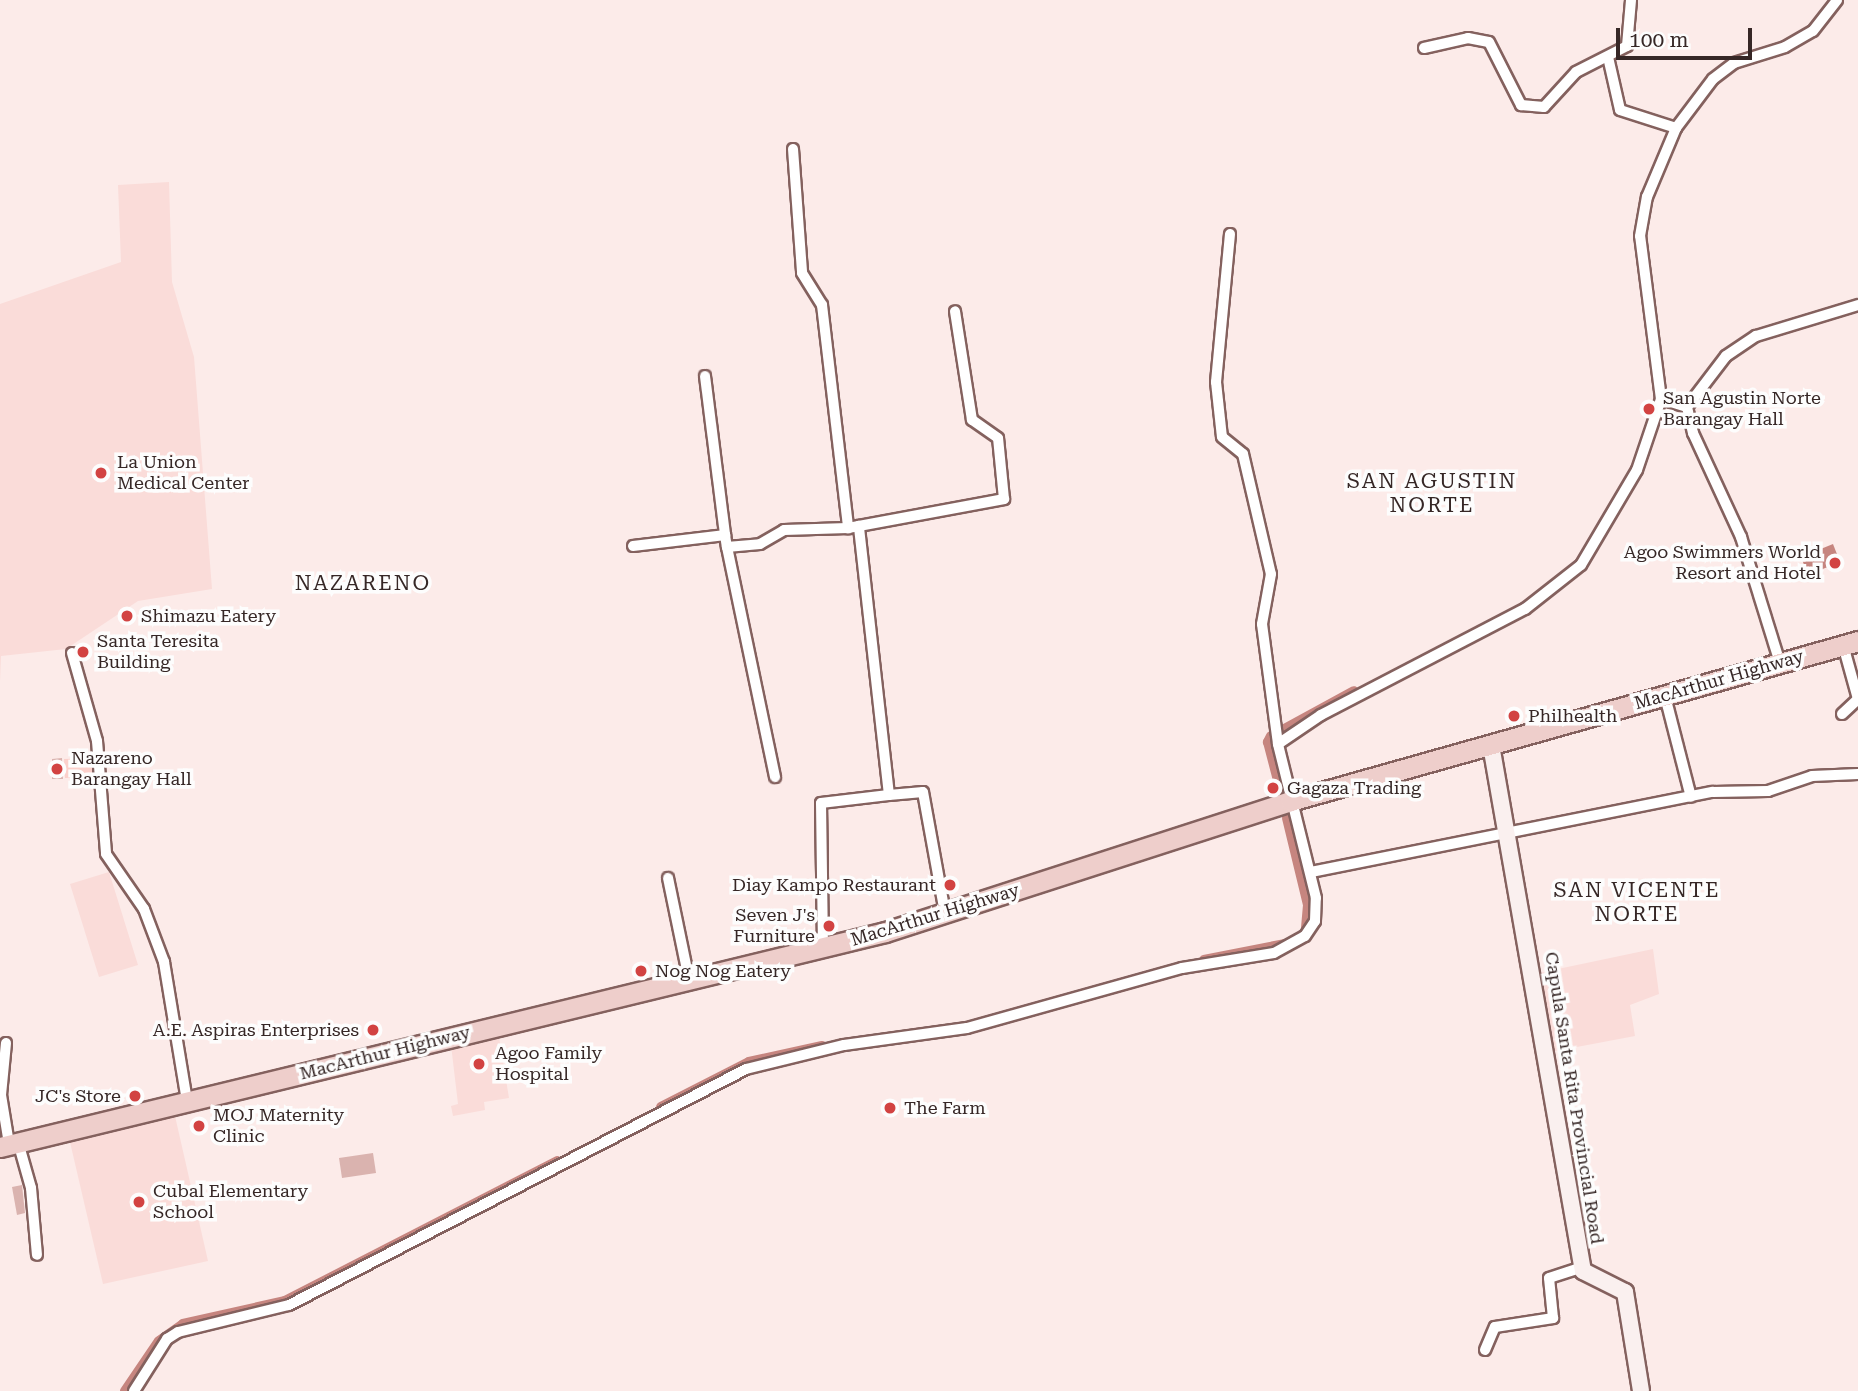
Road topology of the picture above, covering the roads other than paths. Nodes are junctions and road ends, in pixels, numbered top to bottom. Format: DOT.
graph roads {
  1 [pos="1631,0"];
  2 [pos="1837,0"];
  3 [pos="1424,48"];
  4 [pos="1608,57"];
  5 [pos="1676,128"];
  6 [pos="793,149"];
  7 [pos="1230,234"];
  8 [pos="1858,305"];
  9 [pos="955,311"];
  10 [pos="705,376"];
  11 [pos="1661,399"];
  12 [pos="1687,407"];
  13 [pos="853,527"];
  14 [pos="725,535"];
  15 [pos="633,545"];
  16 [pos="727,547"];
  17 [pos="1851,643"];
  18 [pos="72,653"];
  19 [pos="1780,663"];
  20 [pos="1665,696"];
  21 [pos="1842,713"];
  22 [pos="1278,744"];
  23 [pos="1491,745"];
  24 [pos="1858,774"];
  25 [pos="775,777"];
  26 [pos="889,795"];
  27 [pos="1691,797"];
  28 [pos="1290,801"];
  29 [pos="1510,836"];
  30 [pos="1311,872"];
  31 [pos="668,878"];
  32 [pos="945,913"];
  33 [pos="823,946"];
  34 [pos="689,979"];
  35 [pos="6,1043"];
  36 [pos="187,1101"];
  37 [pos="9,1144"];
  38 [pos="37,1255"];
  39 [pos="1583,1267"];
  40 [pos="1486,1350"];
  41 [pos="134,1391"];
  42 [pos="1641,1391"];
  1 -- 4 [label="street"];
  2 -- 5 [label="street"];
  3 -- 4 [label="street"];
  4 -- 5 [label="street"];
  5 -- 11 [label="street"];
  6 -- 13 [label="street"];
  7 -- 22 [label="street"];
  8 -- 12 [label="street"];
  9 -- 13 [label="street"];
  10 -- 14 [label="street"];
  11 -- 12 [label="street"];
  11 -- 22 [label="street"];
  12 -- 19 [label="street"];
  13 -- 16 [label="street"];
  13 -- 26 [label="street"];
  14 -- 15 [label="street"];
  14 -- 16 [label="street"];
  16 -- 25 [label="street"];
  17 -- 19 [label="highway, MacArthur Highway"];
  17 -- 21 [label="street"];
  18 -- 36 [label="street"];
  19 -- 20 [label="highway, MacArthur Highway"];
  20 -- 23 [label="highway, MacArthur Highway"];
  20 -- 27 [label="street"];
  22 -- 28 [label="street"];
  23 -- 28 [label="highway, MacArthur Highway"];
  23 -- 29 [label="street, Capula Santa Rita Provincial Road"];
  24 -- 27 [label="street"];
  26 -- 32 [label="street"];
  26 -- 33 [label="street"];
  27 -- 29 [label="street"];
  28 -- 30 [label="street"];
  28 -- 32 [label="highway, MacArthur Highway"];
  29 -- 30 [label="street"];
  29 -- 39 [label="street, Capula Santa Rita Provincial Road"];
  30 -- 41 [label="street"];
  31 -- 34 [label="street"];
  32 -- 33 [label="highway, MacArthur Highway"];
  33 -- 34 [label="highway, MacArthur Highway"];
  34 -- 36 [label="highway, MacArthur Highway"];
  35 -- 37 [label="street"];
  36 -- 37 [label="highway, MacArthur Highway"];
  37 -- 38 [label="street"];
  39 -- 40 [label="street"];
  39 -- 42 [label="street, Capula Santa Rita Provincial Road"];
}
